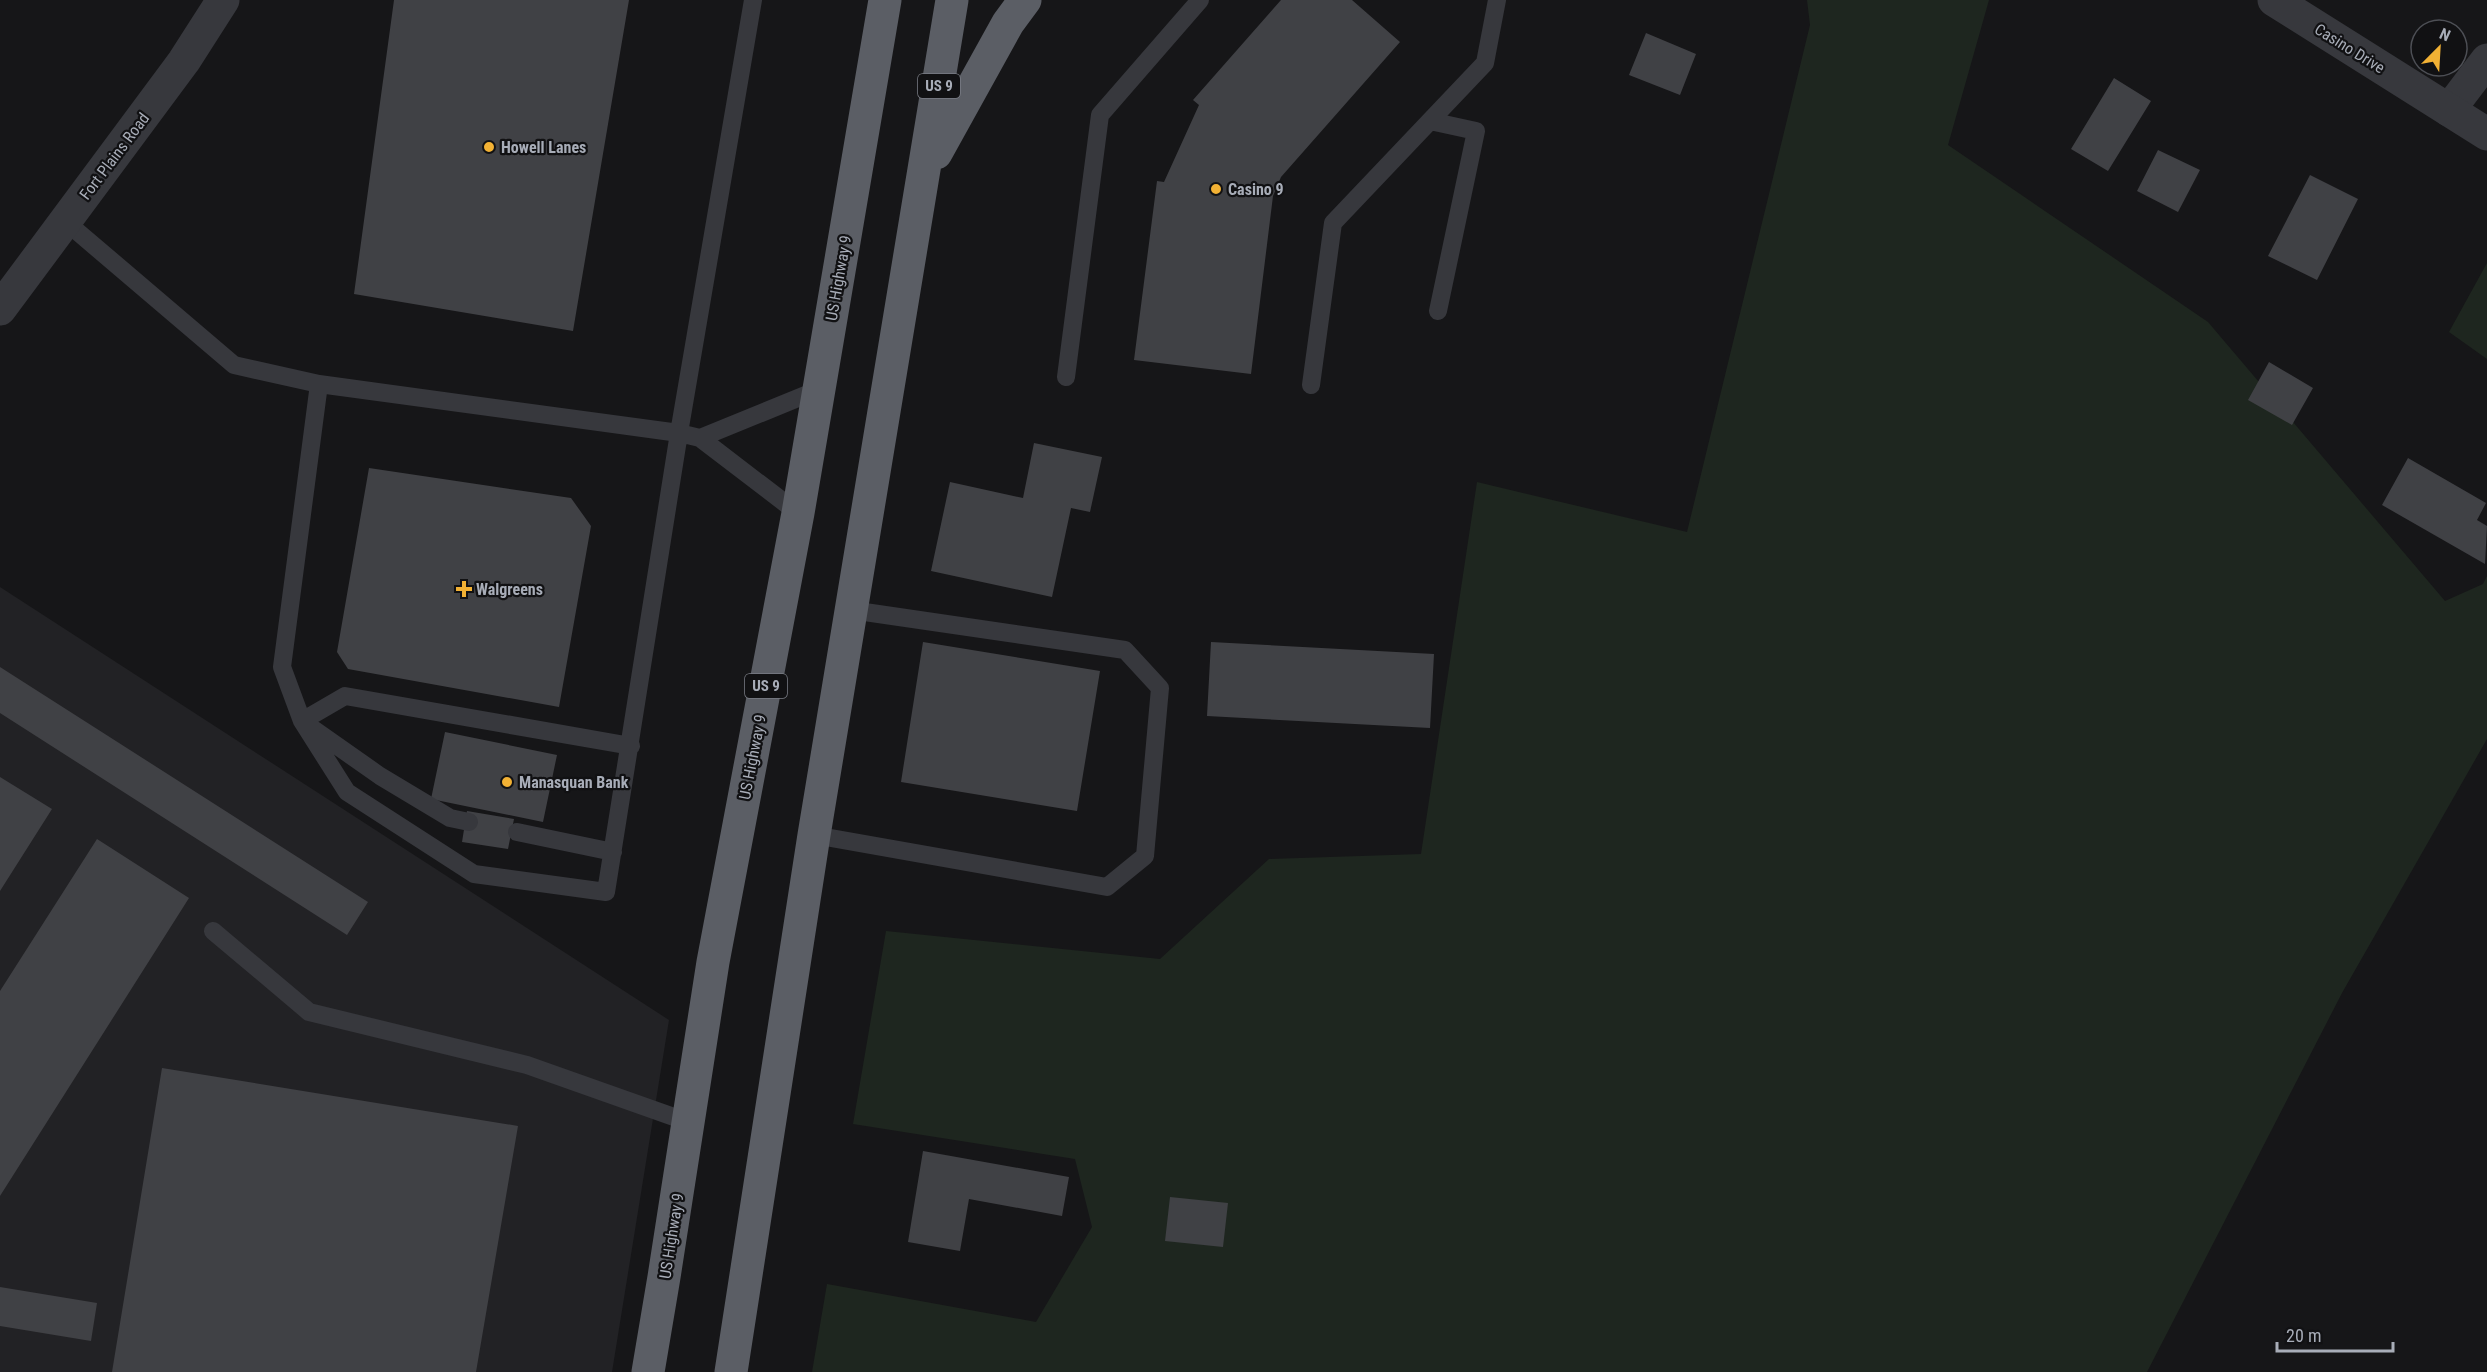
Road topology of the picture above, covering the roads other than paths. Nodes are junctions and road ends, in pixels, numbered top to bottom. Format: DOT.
graph roads {
  1 [pos="224,0"];
  2 [pos="753,0"];
  3 [pos="885,0"];
  4 [pos="952,0"];
  5 [pos="1025,0"];
  6 [pos="1200,0"];
  7 [pos="1497,0"];
  8 [pos="2274,0"];
  9 [pos="2487,60"];
  10 [pos="2449,110"];
  11 [pos="1430,121"];
  12 [pos="2487,134"];
  13 [pos="925,173"];
  14 [pos="65,221"];
  15 [pos="0,309"];
  16 [pos="1438,311"];
  17 [pos="1066,377"];
  18 [pos="319,384"];
  19 [pos="1311,385"];
  20 [pos="820,389"];
  21 [pos="680,434"];
  22 [pos="700,438"];
  23 [pos="798,513"];
  24 [pos="851,610"];
  25 [pos="302,721"];
  26 [pos="631,746"];
  27 [pos="469,822"];
  28 [pos="517,832"];
  29 [pos="814,835"];
  30 [pos="613,852"];
  31 [pos="213,931"];
  32 [pos="688,1122"];
  33 [pos="648,1372"];
  34 [pos="731,1372"];
  1 -- 14 [label="street, Fort Plains Road"];
  2 -- 21 [label="lane"];
  3 -- 20 [label="highway, US Highway 9 / US 9"];
  4 -- 13 [label="highway, US 9"];
  5 -- 13 [label="highway"];
  6 -- 17 [label="lane"];
  7 -- 11 [label="lane"];
  8 -- 10 [label="street, Casino Drive"];
  9 -- 10 [label="street"];
  10 -- 12 [label="street, Casino Drive"];
  11 -- 16 [label="lane"];
  11 -- 19 [label="lane"];
  13 -- 24 [label="highway, US 9"];
  14 -- 15 [label="street, Fort Plains Road"];
  14 -- 18 [label="lane"];
  18 -- 21 [label="lane"];
  18 -- 25 [label="lane"];
  20 -- 22 [label="lane"];
  20 -- 23 [label="highway, US Highway 9 / US 9"];
  21 -- 22 [label="lane"];
  21 -- 26 [label="lane"];
  22 -- 23 [label="lane"];
  23 -- 32 [label="highway, US Highway 9 / US 9"];
  24 -- 29 [label="highway, US 9"];
  24 -- 29 [label="lane"];
  25 -- 26 [label="lane"];
  25 -- 27 [label="lane"];
  25 -- 30 [label="lane"];
  26 -- 30 [label="lane"];
  28 -- 30 [label="lane"];
  29 -- 34 [label="highway, US 9"];
  31 -- 32 [label="lane"];
  32 -- 33 [label="highway, US Highway 9 / US 9"];
}
